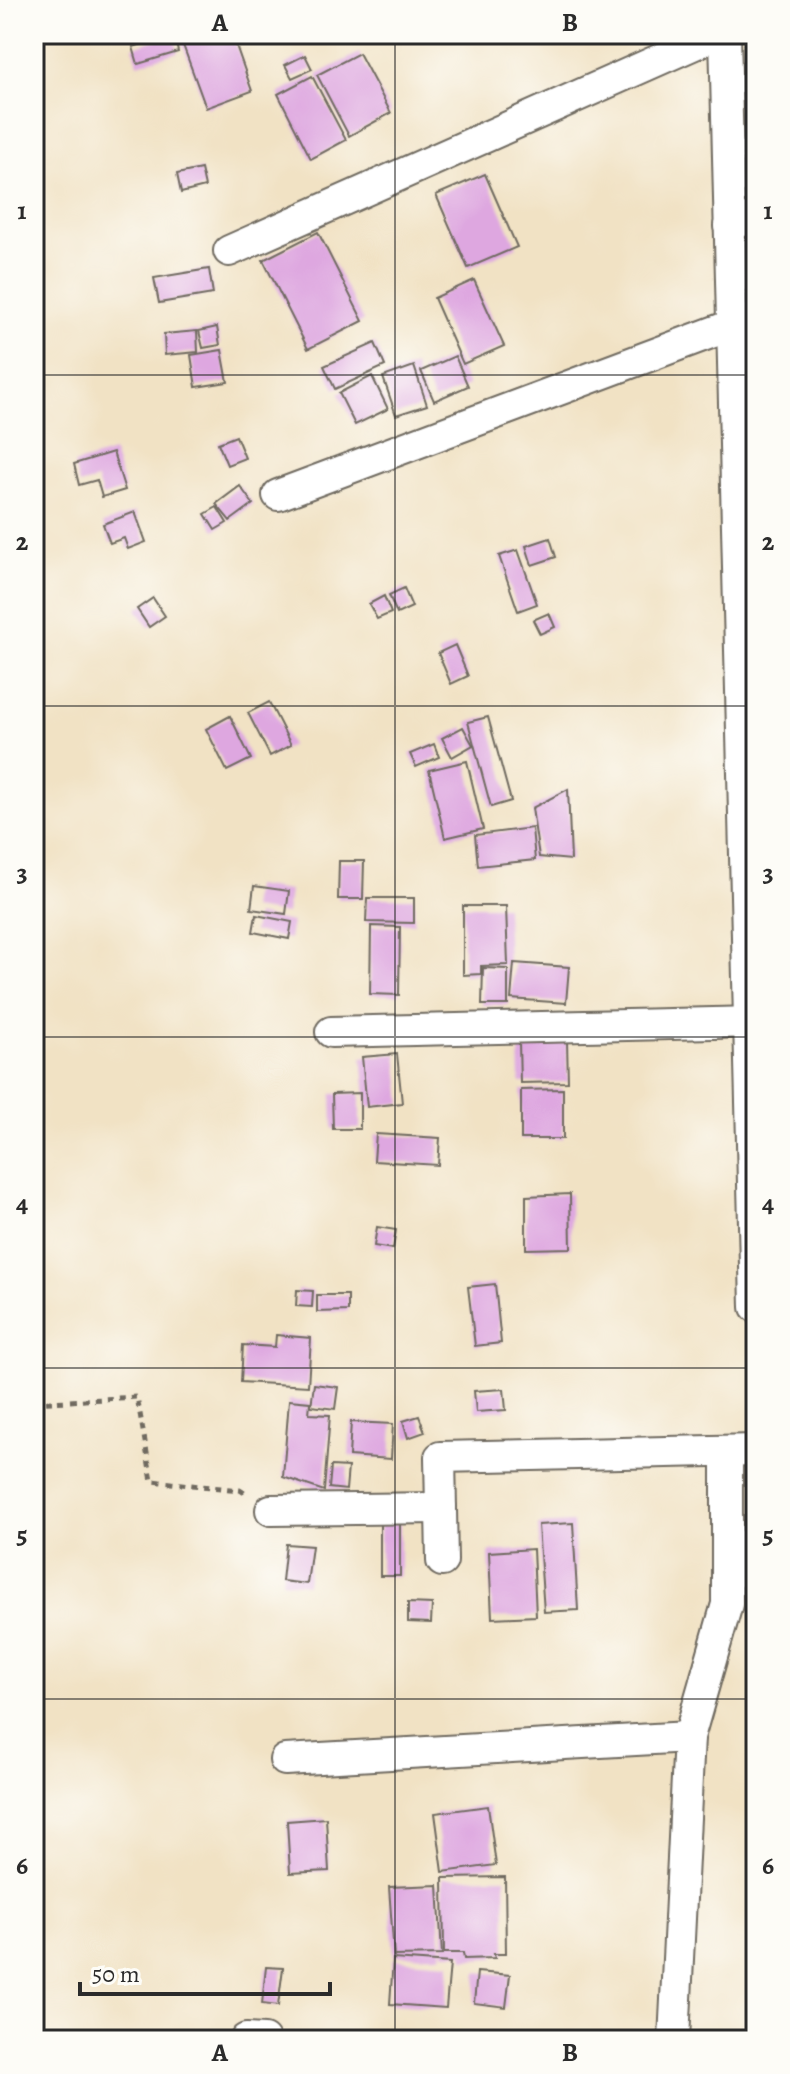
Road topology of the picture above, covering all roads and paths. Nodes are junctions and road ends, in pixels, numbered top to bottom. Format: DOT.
graph roads {
  1 [pos="717,34"];
  2 [pos="725,34"];
  3 [pos="684,41"];
  4 [pos="743,221"];
  5 [pos="229,251"];
  6 [pos="732,325"];
  7 [pos="746,474"];
  8 [pos="278,495"];
  9 [pos="752,1023"];
  10 [pos="331,1032"];
  11 [pos="756,1307"];
  12 [pos="34,1403"];
  13 [pos="742,1451"];
  14 [pos="441,1508"];
  15 [pos="271,1510"];
  16 [pos="442,1561"];
  17 [pos="689,1737"];
  18 [pos="285,1760"];
  19 [pos="246,2039"];
  20 [pos="264,2040"];
  21 [pos="674,2040"];
  1 -- 3 [label="street"];
  2 -- 4 [label="street"];
  3 -- 5 [label="street"];
  4 -- 6 [label="street"];
  6 -- 7 [label="street"];
  6 -- 8 [label="street"];
  7 -- 9 [label="street"];
  9 -- 10 [label="street"];
  9 -- 11 [label="street"];
  12 -- 15 [label="path"];
  13 -- 14 [label="street"];
  13 -- 17 [label="street"];
  14 -- 15 [label="street"];
  14 -- 16 [label="street"];
  17 -- 18 [label="street"];
  17 -- 21 [label="street"];
  19 -- 20 [label="street"];
}
